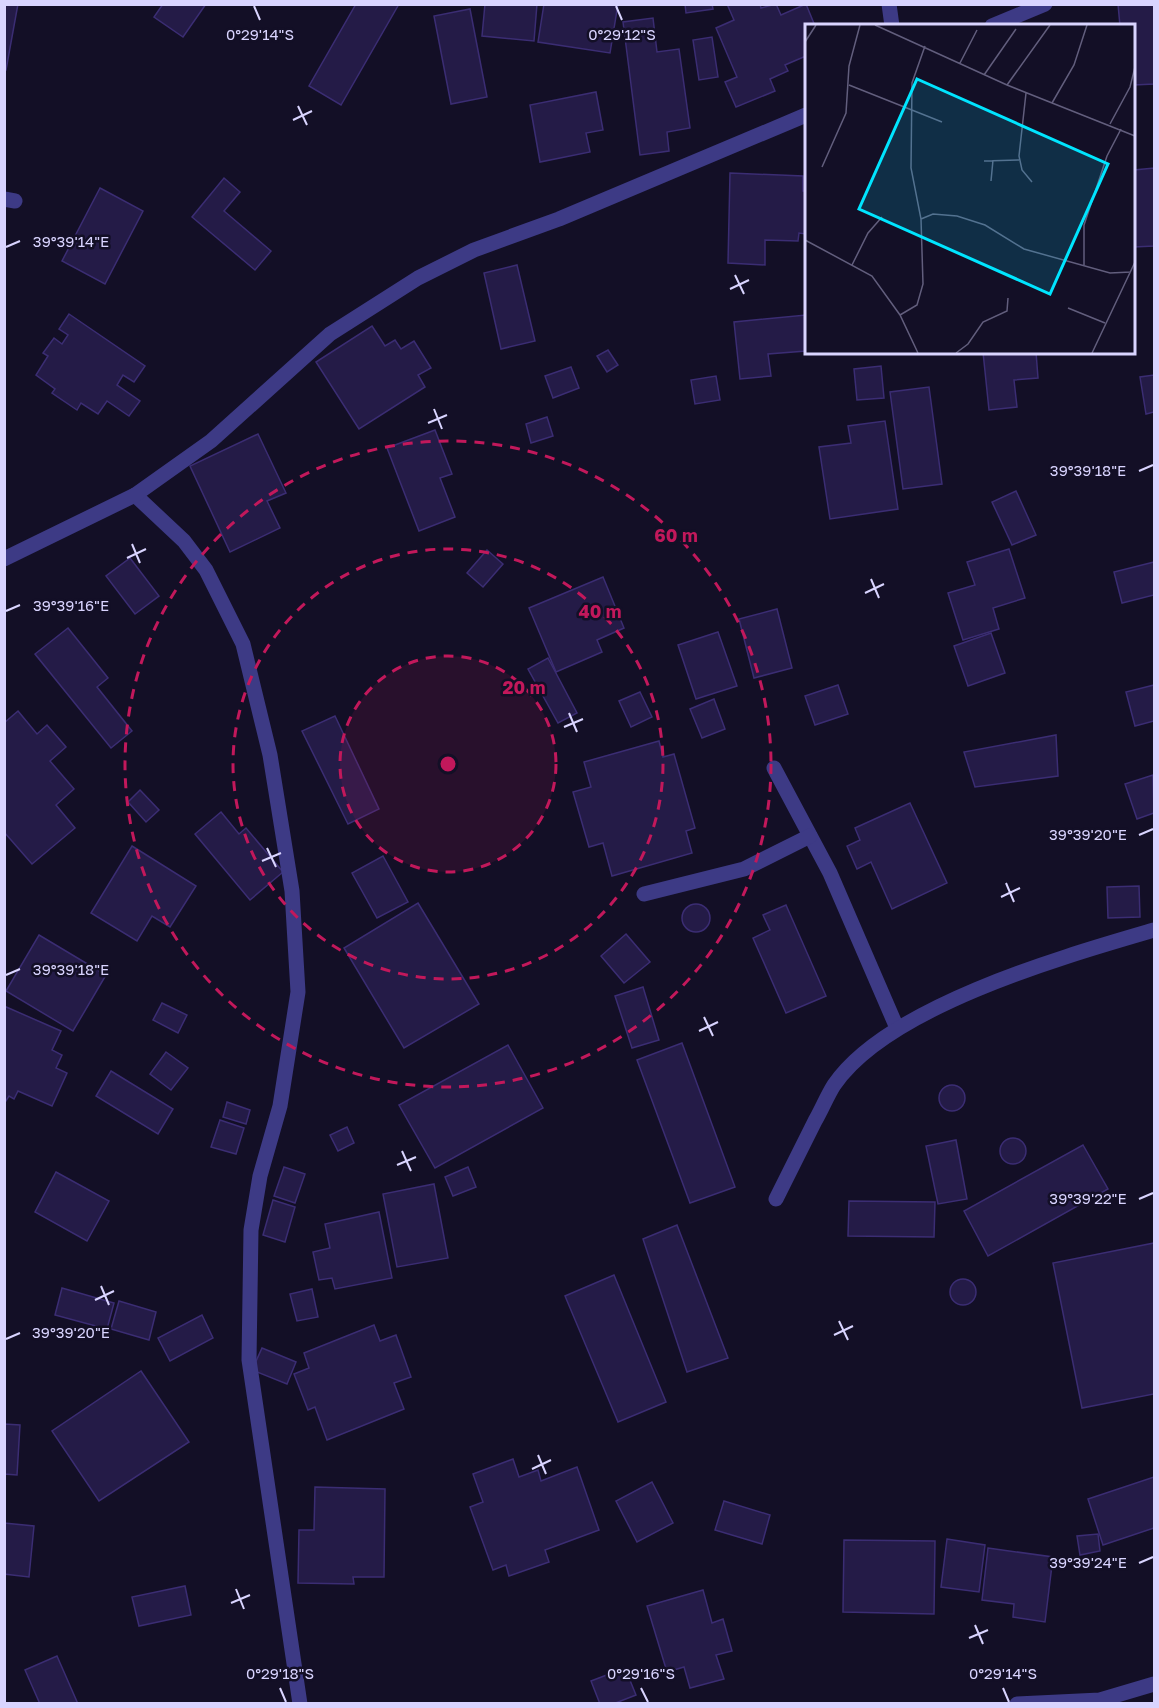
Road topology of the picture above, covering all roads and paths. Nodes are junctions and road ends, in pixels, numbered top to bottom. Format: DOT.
graph roads {
  1 [pos="889,4"];
  2 [pos="1045,4"];
  3 [pos="892,24"];
  4 [pos="997,24"];
  5 [pos="805,116"];
  6 [pos="135,495"];
  7 [pos="4,559"];
  8 [pos="774,768"];
  9 [pos="810,836"];
  10 [pos="644,894"];
  11 [pos="1155,930"];
  12 [pos="897,1028"];
  13 [pos="776,1199"];
  14 [pos="1155,1684"];
  15 [pos="300,1704"];
  16 [pos="1017,1704"];
  1 -- 3 [label="street"];
  2 -- 4 [label="street"];
  5 -- 6 [label="street"];
  6 -- 7 [label="street"];
  6 -- 15 [label="street"];
  8 -- 9 [label="street"];
  9 -- 10 [label="street"];
  9 -- 12 [label="street"];
  11 -- 12 [label="street"];
  12 -- 13 [label="street"];
  14 -- 16 [label="street"];
}
